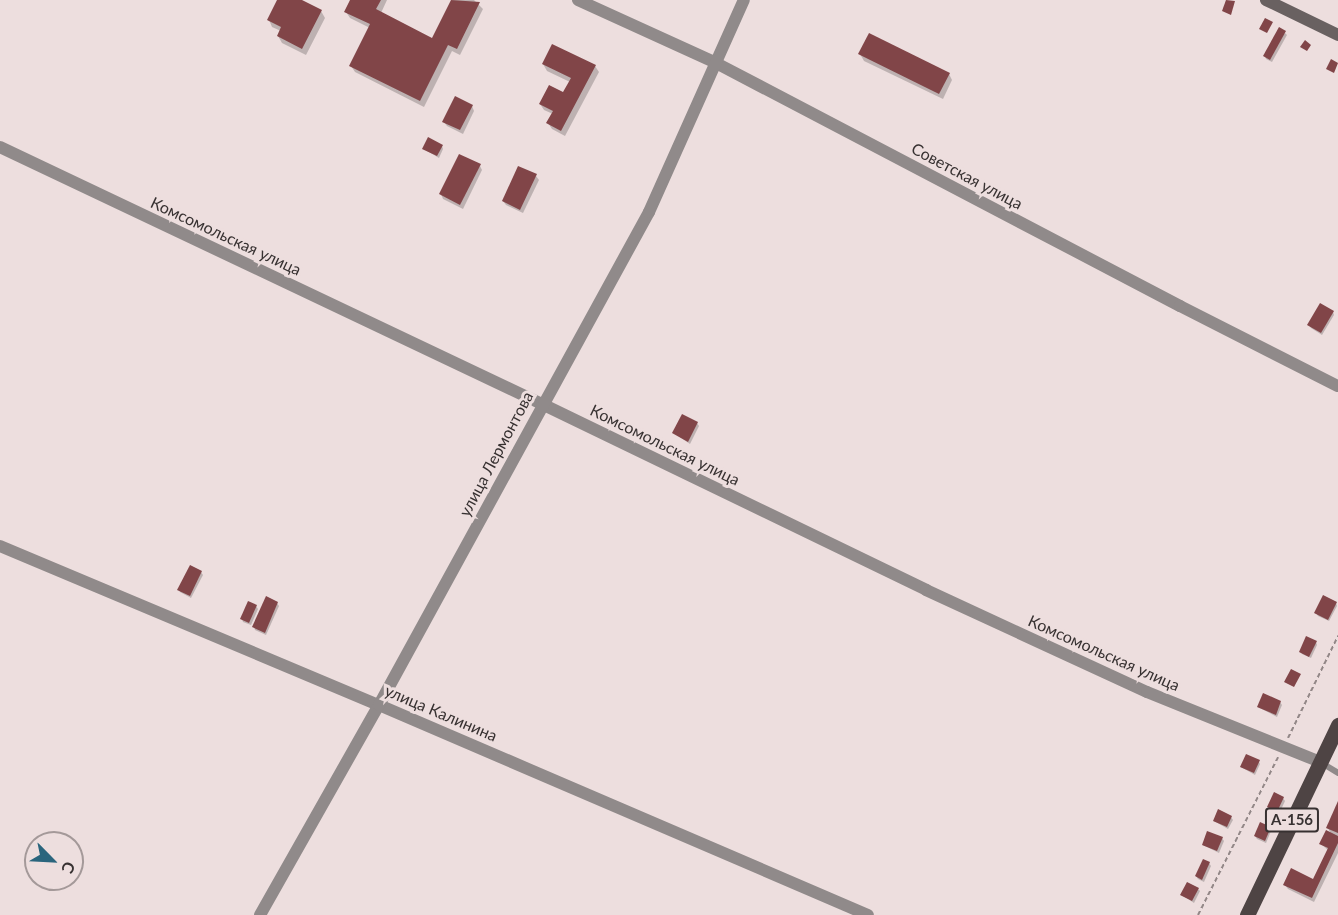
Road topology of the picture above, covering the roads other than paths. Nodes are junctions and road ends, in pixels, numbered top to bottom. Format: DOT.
graph roads {
  1 [pos="578,0"];
  2 [pos="744,0"];
  3 [pos="1266,0"];
  4 [pos="1338,35"];
  5 [pos="716,63"];
  6 [pos="0,147"];
  7 [pos="1338,386"];
  8 [pos="542,404"];
  9 [pos="0,546"];
  10 [pos="380,705"];
  11 [pos="1338,725"];
  12 [pos="1320,762"];
  13 [pos="1338,772"];
  14 [pos="260,915"];
  15 [pos="868,915"];
  16 [pos="1247,915"];
  1 -- 5 [label="street, Советская улица"];
  2 -- 5 [label="street, улица Лермонтова"];
  3 -- 4 [label="main road"];
  5 -- 7 [label="street, Советская улица"];
  5 -- 8 [label="street, улица Лермонтова"];
  6 -- 8 [label="street, Комсомольская улица"];
  8 -- 10 [label="street, улица Лермонтова"];
  8 -- 12 [label="street, Комсомольская улица"];
  9 -- 10 [label="street, улица Калинина"];
  10 -- 14 [label="street, улица Лермонтова"];
  10 -- 15 [label="street, улица Калинина"];
  11 -- 12 [label="main road, А-156"];
  12 -- 13 [label="lane"];
  12 -- 16 [label="main road, А-156"];
}
